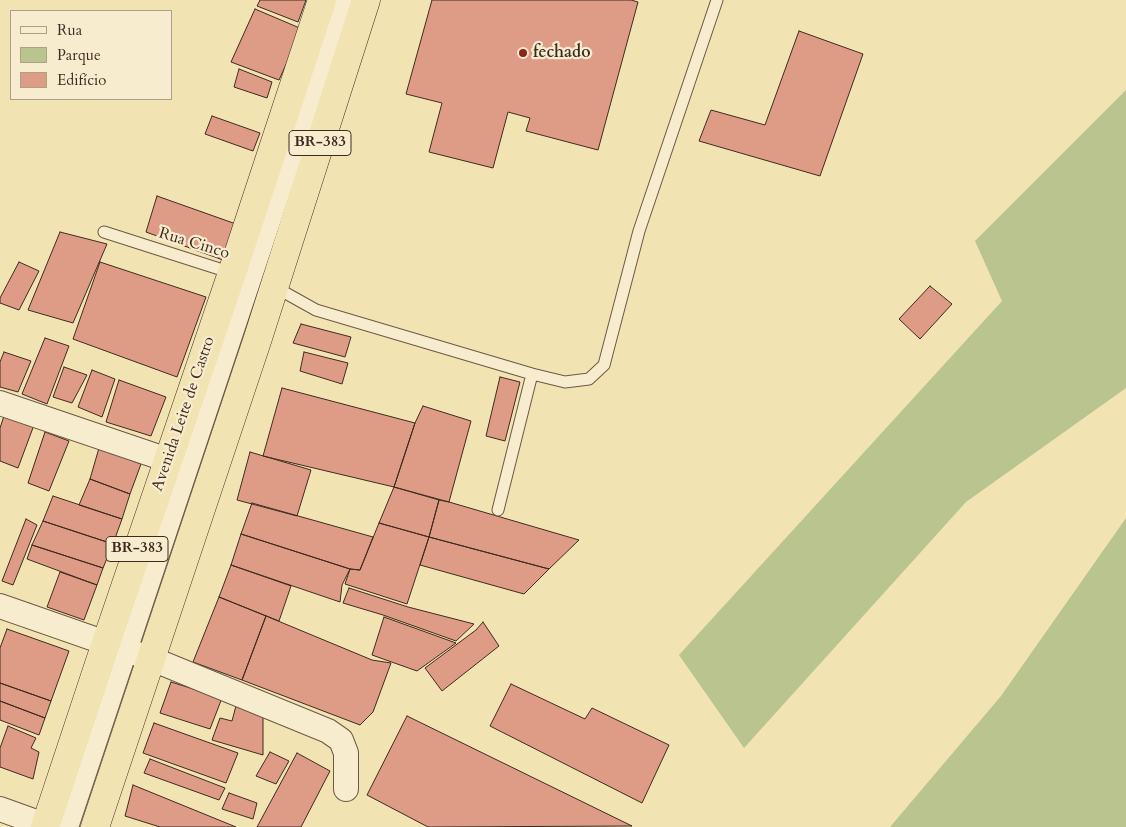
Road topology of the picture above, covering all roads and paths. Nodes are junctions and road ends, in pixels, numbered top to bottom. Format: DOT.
graph roads {
  1 [pos="322,0"];
  2 [pos="342,0"];
  3 [pos="366,0"];
  4 [pos="717,0"];
  5 [pos="104,232"];
  6 [pos="256,280"];
  7 [pos="532,374"];
  8 [pos="0,403"];
  9 [pos="168,460"];
  10 [pos="498,510"];
  11 [pos="0,606"];
  12 [pos="116,646"];
  13 [pos="152,659"];
  14 [pos="346,789"];
  15 [pos="0,810"];
  16 [pos="52,827"];
  17 [pos="96,827"];
  1 -- 6 [label="highway, Avenida Leite de Castro / BR-383"];
  2 -- 6 [label="street"];
  3 -- 6 [label="highway, Avenida Leite de Castro / BR-383"];
  4 -- 7 [label="lane, Rua Cinco"];
  5 -- 6 [label="lane, Rua Cinco"];
  6 -- 7 [label="lane, Rua Cinco"];
  6 -- 9 [label="highway, Avenida Leite de Castro / BR-383"];
  6 -- 12 [label="street"];
  6 -- 13 [label="highway, Avenida Leite de Castro / BR-383"];
  7 -- 10 [label="lane"];
  8 -- 9 [label="street"];
  9 -- 12 [label="highway, Avenida Leite de Castro / BR-383"];
  11 -- 12 [label="street"];
  12 -- 13 [label="street"];
  12 -- 16 [label="highway, Avenida Leite de Castro / BR-383"];
  13 -- 14 [label="street"];
  13 -- 17 [label="highway, Avenida Leite de Castro / BR-383"];
  15 -- 16 [label="street"];
}
